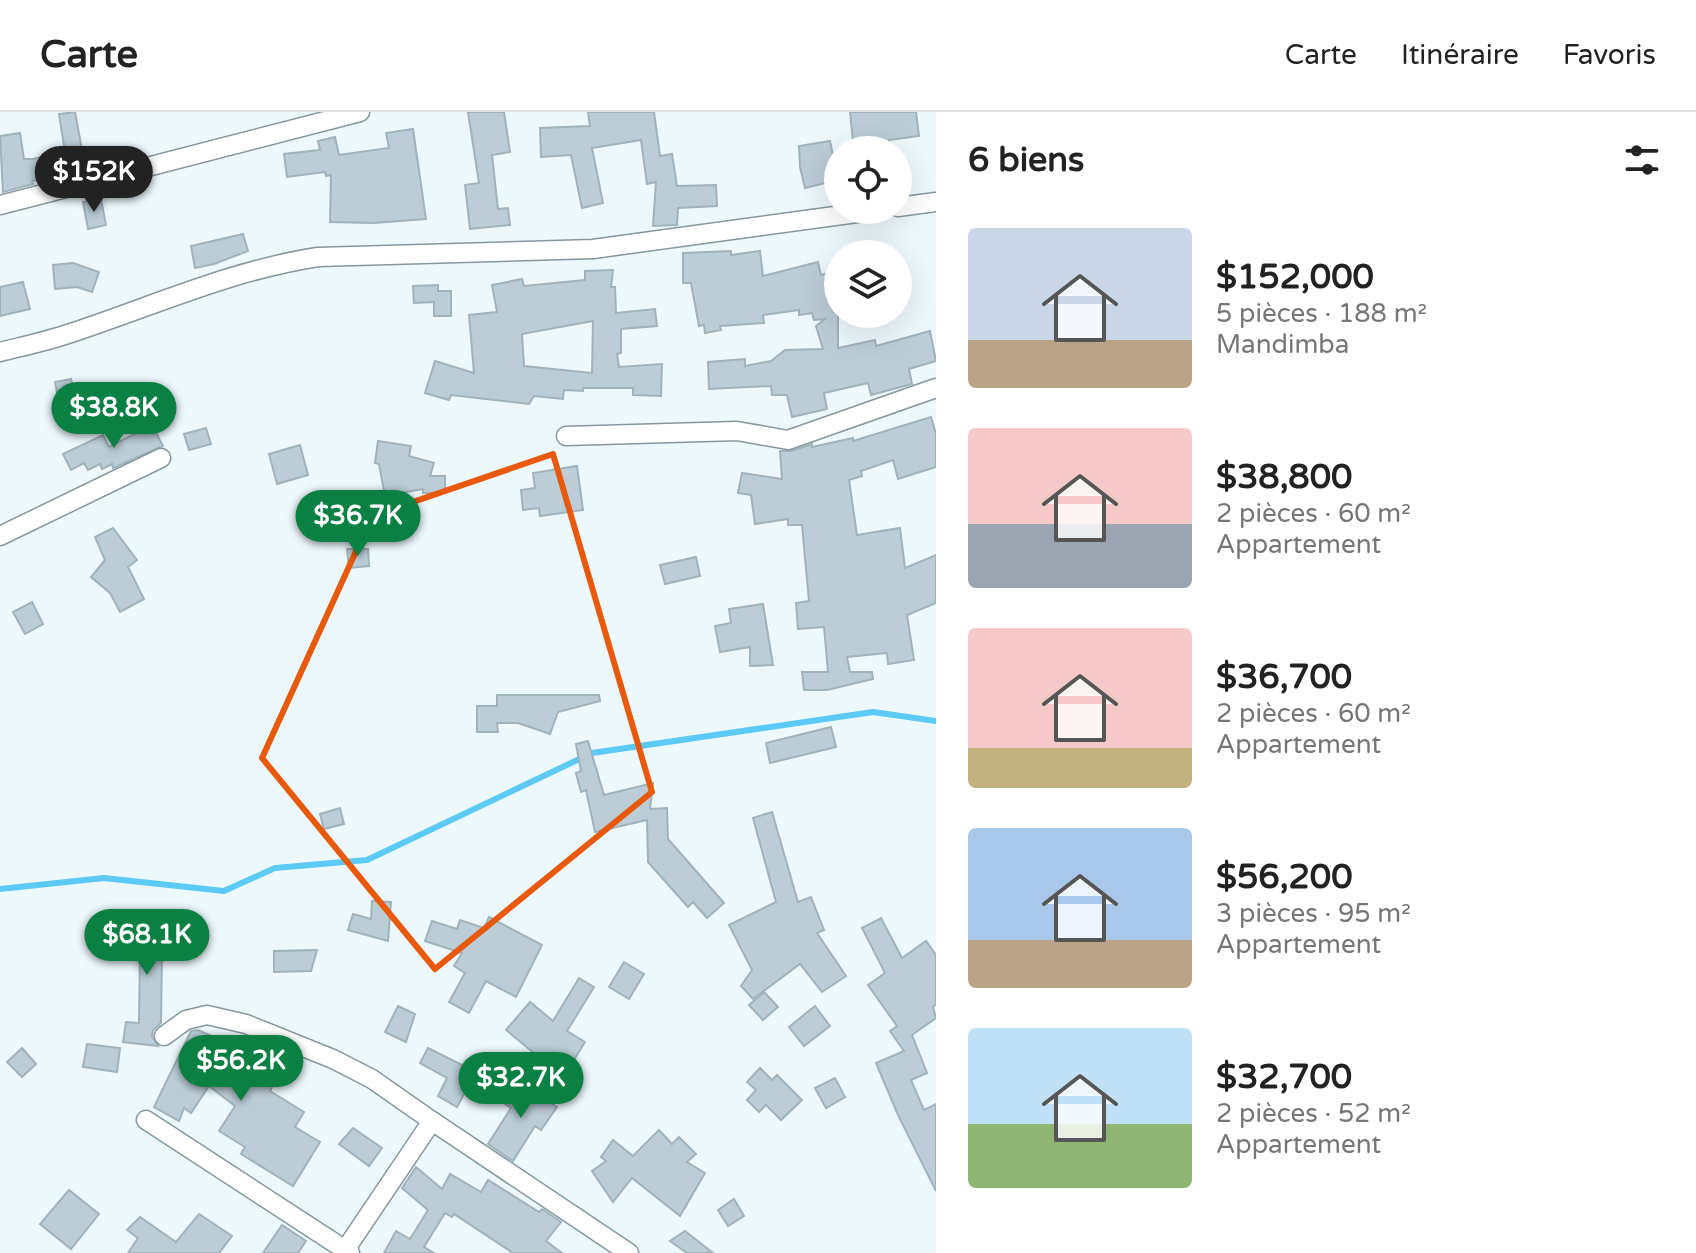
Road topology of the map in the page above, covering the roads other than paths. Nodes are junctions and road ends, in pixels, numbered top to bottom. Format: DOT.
graph roads {
  1 [pos="360,112"];
  2 [pos="936,202"];
  3 [pos="0,205"];
  4 [pos="912,205"];
  5 [pos="824,218"];
  6 [pos="0,352"];
  7 [pos="936,388"];
  8 [pos="566,436"];
  9 [pos="161,458"];
  10 [pos="0,536"];
  11 [pos="164,1036"];
  12 [pos="146,1120"];
  13 [pos="432,1121"];
  14 [pos="346,1252"];
  15 [pos="629,1253"];
  1 -- 3 [label="street"];
  2 -- 4 [label="street"];
  5 -- 6 [label="street"];
  7 -- 8 [label="street"];
  9 -- 10 [label="street"];
  11 -- 13 [label="street"];
  12 -- 14 [label="street"];
  13 -- 14 [label="street"];
  13 -- 15 [label="street"];
}
